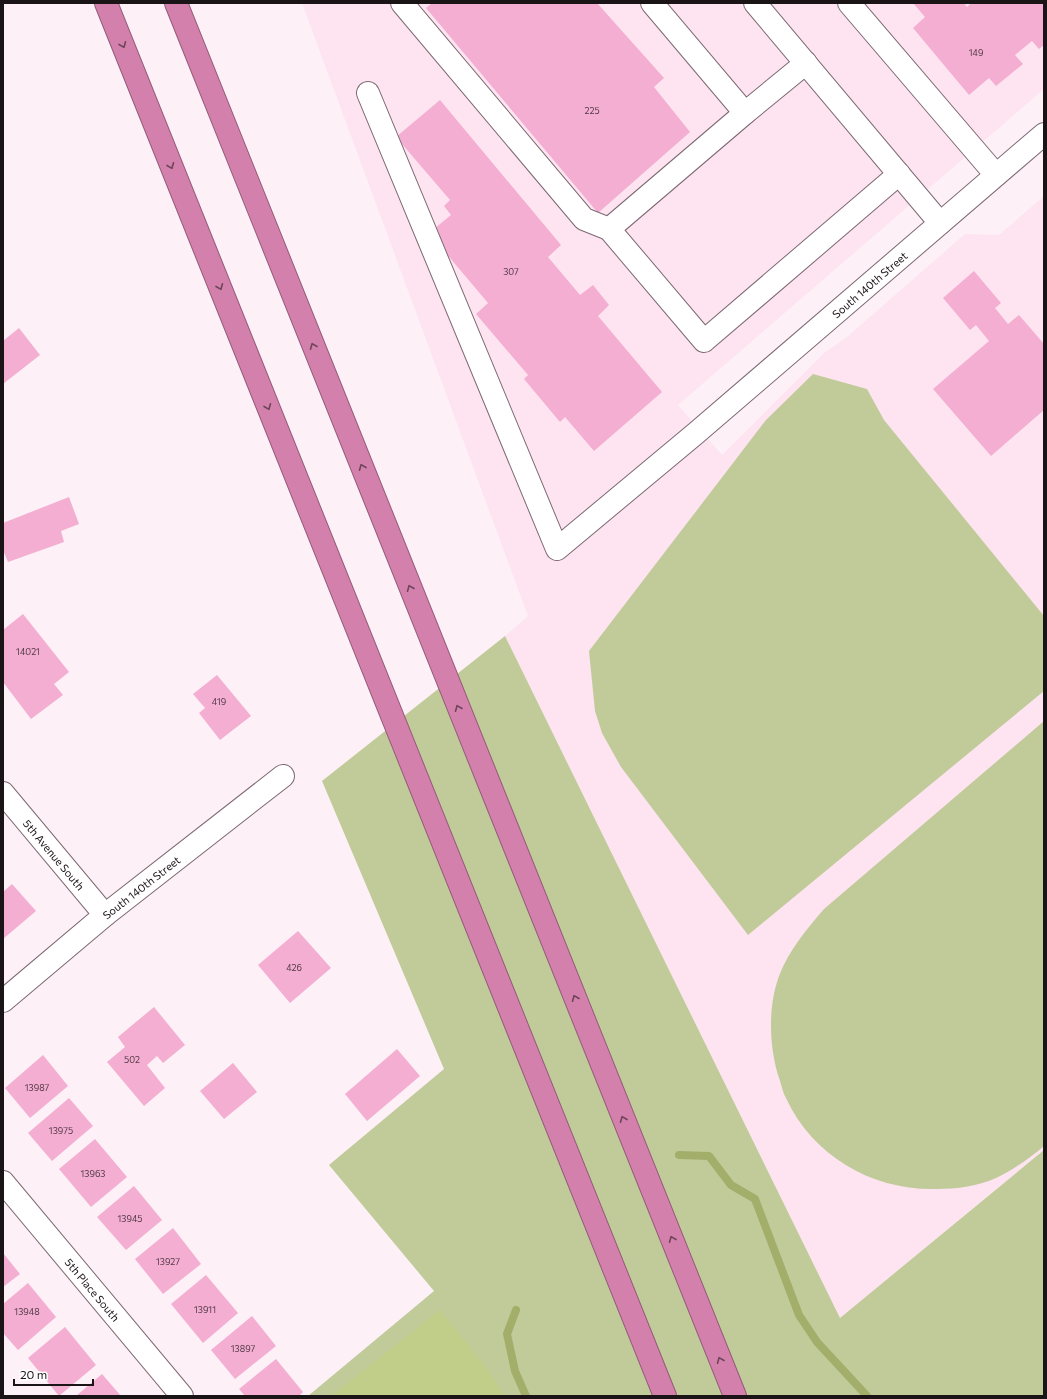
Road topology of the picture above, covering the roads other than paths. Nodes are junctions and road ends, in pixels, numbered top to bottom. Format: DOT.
graph roads {
  1 [pos="176,3"];
  2 [pos="186,3"];
  3 [pos="402,3"];
  4 [pos="652,3"];
  5 [pos="755,3"];
  6 [pos="849,3"];
  7 [pos="107,5"];
  8 [pos="806,63"];
  9 [pos="368,93"];
  10 [pos="745,112"];
  11 [pos="1044,134"];
  12 [pos="234,149"];
  13 [pos="899,174"];
  14 [pos="996,175"];
  15 [pos="940,223"];
  16 [pos="609,230"];
  17 [pos="283,776"];
  18 [pos="3,793"];
  19 [pos="105,916"];
  20 [pos="3,1001"];
  21 [pos="3,1182"];
  22 [pos="182,1396"];
  23 [pos="665,1396"];
  24 [pos="735,1396"];
  1 -- 12 [label="highway"];
  2 -- 12 [label="highway"];
  3 -- 16 [label="street"];
  4 -- 10 [label="street"];
  5 -- 8 [label="street"];
  6 -- 14 [label="street"];
  7 -- 23 [label="highway, one-way"];
  8 -- 10 [label="street"];
  8 -- 13 [label="street"];
  9 -- 15 [label="street, South 140th Street"];
  10 -- 16 [label="street"];
  11 -- 14 [label="street, South 140th Street"];
  24 -- 12 [label="highway, one-way"];
  13 -- 15 [label="street"];
  13 -- 16 [label="street"];
  14 -- 15 [label="street, South 140th Street"];
  17 -- 19 [label="street, South 140th Street"];
  18 -- 19 [label="street, 5th Avenue South"];
  19 -- 20 [label="street, South 140th Street"];
  21 -- 22 [label="street, 5th Place South"];
}
